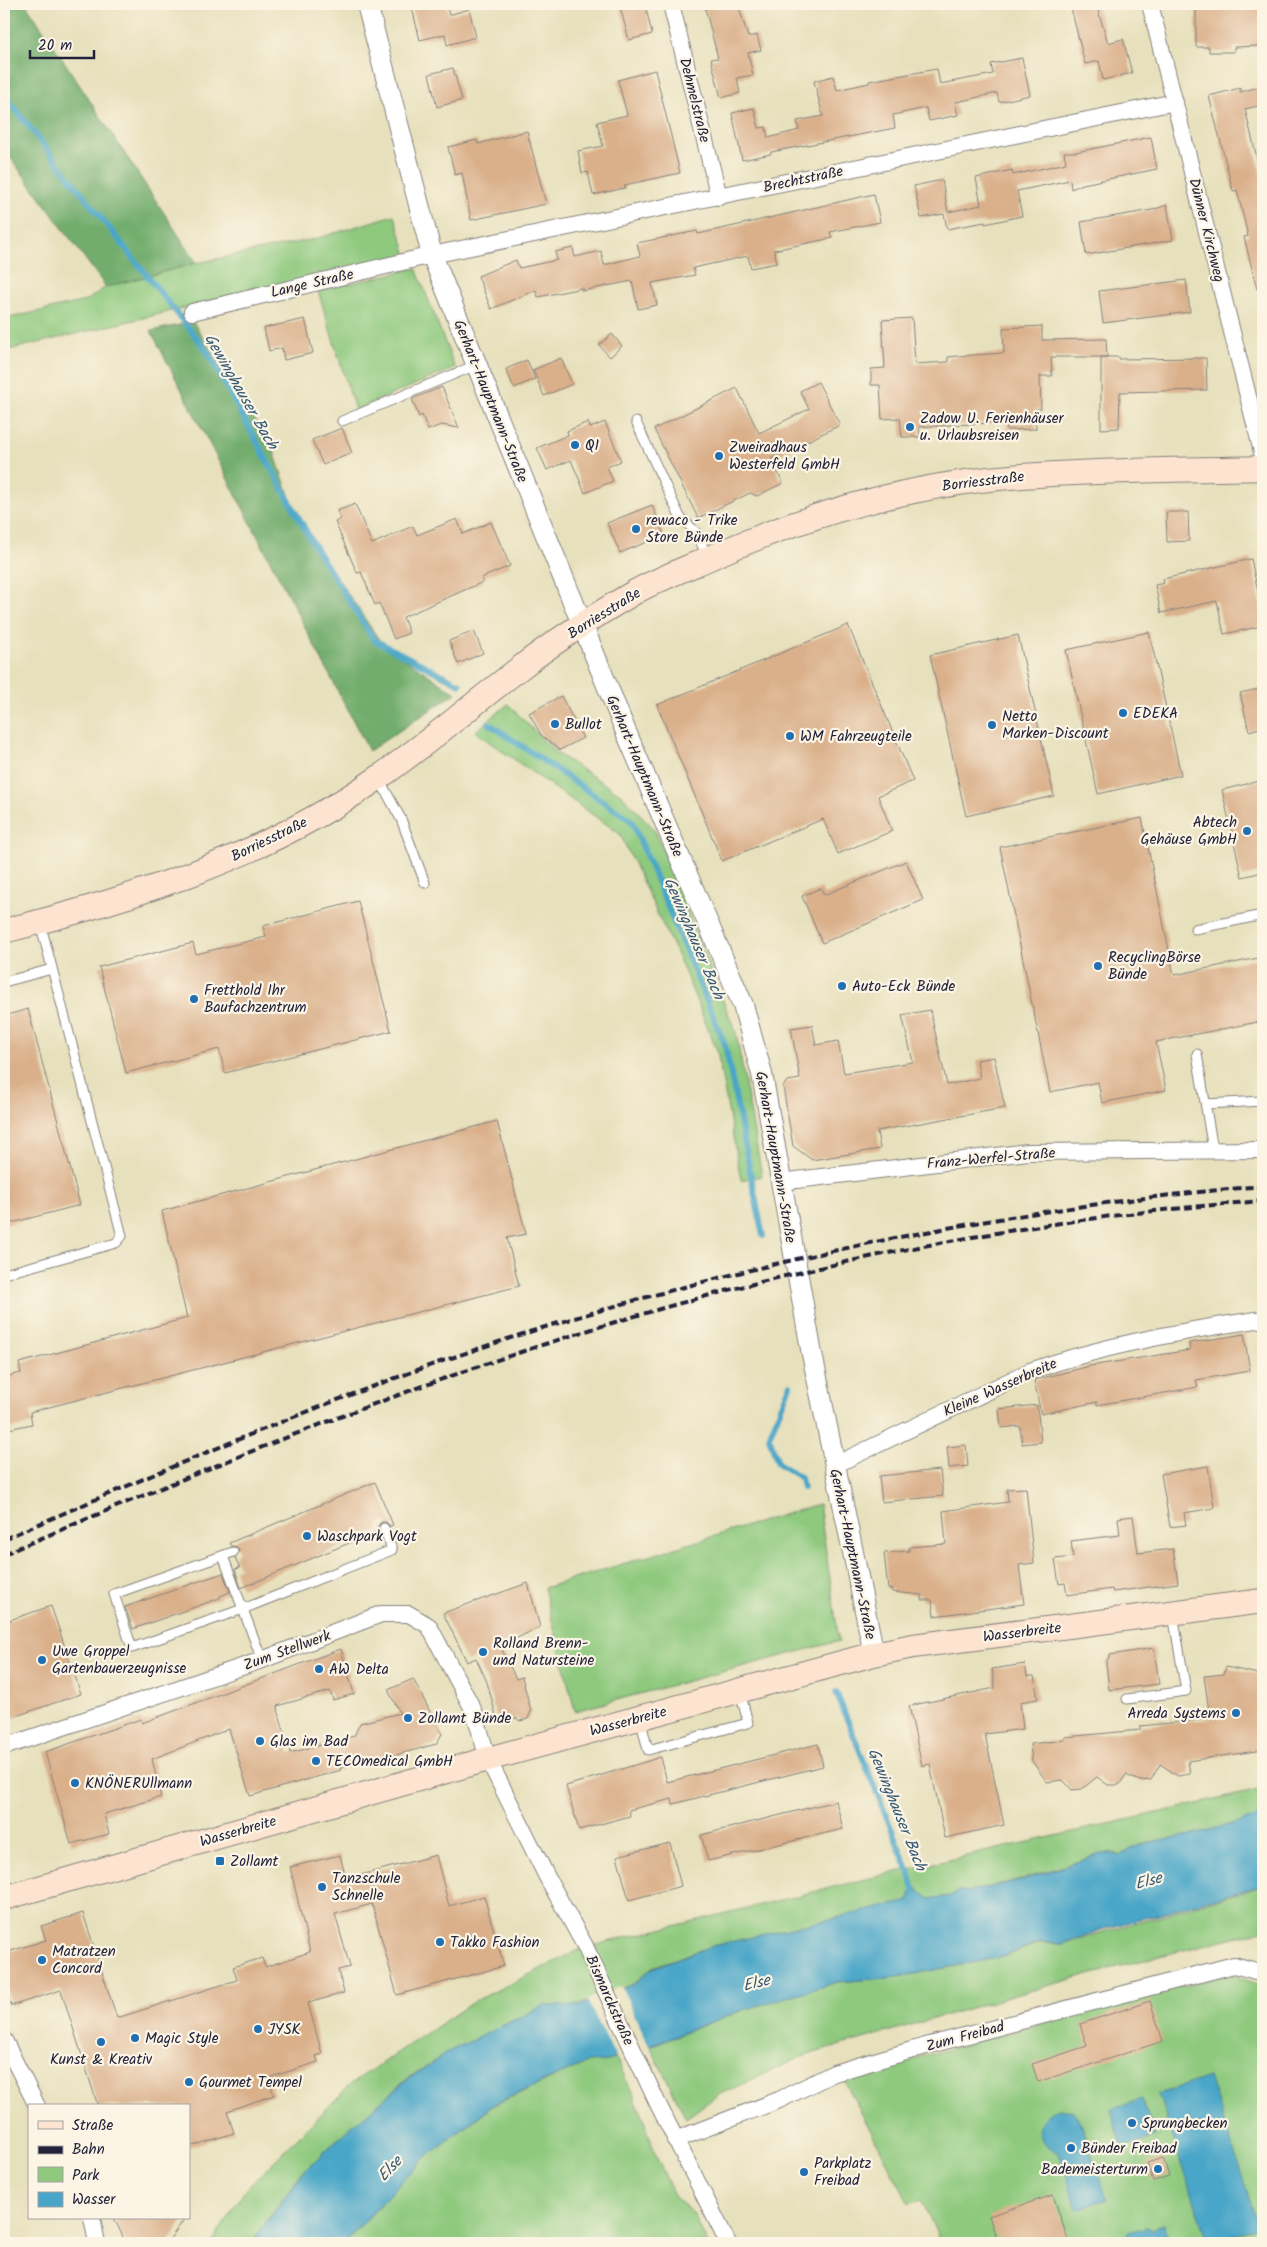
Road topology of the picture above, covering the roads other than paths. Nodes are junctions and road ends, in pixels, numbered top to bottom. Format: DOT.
graph roads {
  1 [pos="367,4"];
  2 [pos="671,4"];
  3 [pos="1150,4"];
  4 [pos="1175,102"];
  5 [pos="719,196"];
  6 [pos="432,255"];
  7 [pos="192,312"];
  8 [pos="476,365"];
  9 [pos="342,421"];
  10 [pos="636,422"];
  11 [pos="1263,456"];
  12 [pos="1263,468"];
  13 [pos="708,558"];
  14 [pos="582,626"];
  15 [pos="378,778"];
  16 [pos="424,884"];
  17 [pos="1263,915"];
  18 [pos="40,922"];
  19 [pos="1195,929"];
  20 [pos="4,930"];
  21 [pos="52,969"];
  22 [pos="4,982"];
  23 [pos="1197,1054"];
  24 [pos="1263,1101"];
  25 [pos="1206,1104"];
  26 [pos="1213,1150"];
  27 [pos="1263,1150"];
  28 [pos="780,1182"];
  29 [pos="4,1274"];
  30 [pos="1263,1319"];
  31 [pos="835,1465"];
  32 [pos="384,1528"];
  33 [pos="233,1552"];
  34 [pos="223,1556"];
  35 [pos="1263,1601"];
  36 [pos="243,1609"];
  37 [pos="1173,1613"];
  38 [pos="874,1654"];
  39 [pos="262,1660"];
  40 [pos="740,1690"];
  41 [pos="1127,1699"];
  42 [pos="640,1718"];
  43 [pos="4,1747"];
  44 [pos="488,1759"];
  45 [pos="4,1898"];
  46 [pos="1263,1973"];
  47 [pos="4,2040"];
  48 [pos="36,2104"];
  49 [pos="676,2140"];
  50 [pos="92,2220"];
  51 [pos="98,2243"];
  52 [pos="728,2243"];
  1 -- 6 [label="street, Gerhart-Hauptmann-Straße"];
  2 -- 5 [label="street, Dehmelstraße"];
  3 -- 4 [label="street, Dünner Kirchweg"];
  4 -- 5 [label="street, Brechtstraße"];
  4 -- 11 [label="street, Dünner Kirchweg"];
  5 -- 6 [label="street, Brechtstraße"];
  6 -- 7 [label="street, Lange Straße"];
  6 -- 8 [label="street, Gerhart-Hauptmann-Straße"];
  8 -- 9 [label="lane"];
  8 -- 14 [label="street, Gerhart-Hauptmann-Straße"];
  10 -- 13 [label="lane"];
  12 -- 13 [label="main road, Borriesstraße"];
  13 -- 14 [label="main road, Borriesstraße"];
  14 -- 15 [label="main road, Borriesstraße"];
  14 -- 28 [label="street, Gerhart-Hauptmann-Straße"];
  15 -- 16 [label="lane"];
  15 -- 18 [label="main road, Borriesstraße"];
  17 -- 19 [label="lane"];
  18 -- 20 [label="main road, Borriesstraße"];
  18 -- 21 [label="lane"];
  21 -- 22 [label="lane"];
  21 -- 29 [label="lane"];
  23 -- 25 [label="lane"];
  24 -- 25 [label="lane"];
  25 -- 26 [label="lane"];
  26 -- 27 [label="street, Franz-Werfel-Straße"];
  26 -- 28 [label="street, Franz-Werfel-Straße"];
  28 -- 31 [label="street, Gerhart-Hauptmann-Straße"];
  30 -- 31 [label="street, Kleine Wasserbreite"];
  31 -- 38 [label="street, Gerhart-Hauptmann-Straße"];
  32 -- 36 [label="lane"];
  33 -- 34 [label="lane"];
  34 -- 36 [label="lane"];
  34 -- 36 [label="lane"];
  35 -- 37 [label="main road, Wasserbreite"];
  36 -- 39 [label="lane"];
  37 -- 38 [label="main road, Wasserbreite"];
  37 -- 41 [label="lane"];
  38 -- 40 [label="main road, Wasserbreite"];
  39 -- 43 [label="street, Zum Stellwerk"];
  39 -- 44 [label="street, Zum Stellwerk"];
  40 -- 42 [label="main road, Wasserbreite"];
  40 -- 42 [label="lane"];
  42 -- 44 [label="main road, Wasserbreite"];
  44 -- 45 [label="main road, Wasserbreite"];
  44 -- 49 [label="street, Bismarckstraße"];
  46 -- 49 [label="street, Zum Freibad"];
  47 -- 48 [label="street"];
  49 -- 52 [label="street, Bismarckstraße"];
  50 -- 51 [label="street"];
}
